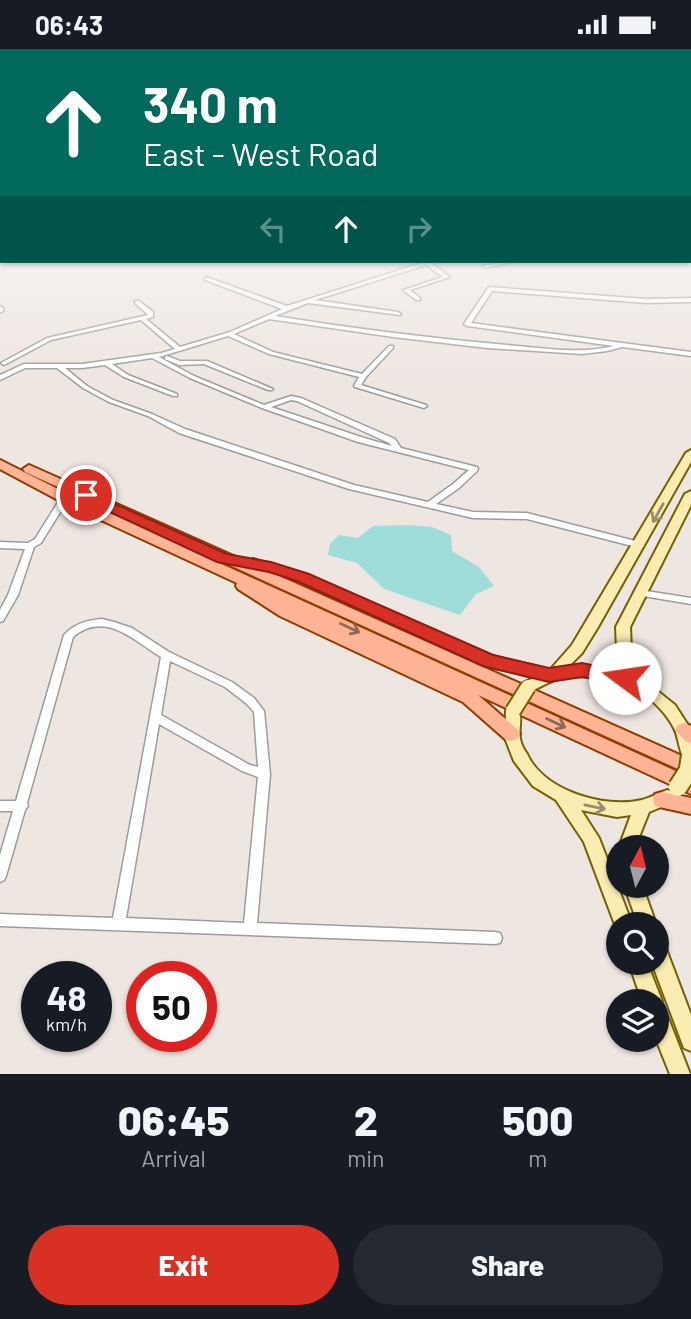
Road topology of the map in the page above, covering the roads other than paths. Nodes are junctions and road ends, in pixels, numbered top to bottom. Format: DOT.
graph roads {
  1 [pos="222,285"];
  2 [pos="357,285"];
  3 [pos="422,285"];
  4 [pos="418,299"];
  5 [pos="691,300"];
  6 [pos="306,301"];
  7 [pos="137,302"];
  8 [pos="286,309"];
  9 [pos="398,314"];
  10 [pos="267,317"];
  11 [pos="144,320"];
  12 [pos="228,334"];
  13 [pos="624,344"];
  14 [pos="391,348"];
  15 [pos="180,350"];
  16 [pos="691,354"];
  17 [pos="158,356"];
  18 [pos="2,362"];
  19 [pos="108,364"];
  20 [pos="59,366"];
  21 [pos="18,367"];
  22 [pos="363,376"];
  23 [pos="0,378"];
  24 [pos="270,389"];
  25 [pos="175,395"];
  26 [pos="424,406"];
  27 [pos="264,407"];
  28 [pos="397,449"];
  29 [pos="691,453"];
  30 [pos="0,455"];
  31 [pos="0,464"];
  32 [pos="691,494"];
  33 [pos="65,498"];
  34 [pos="432,503"];
  35 [pos="688,508"];
  36 [pos="0,545"];
  37 [pos="640,545"];
  38 [pos="30,546"];
  39 [pos="221,564"];
  40 [pos="640,593"];
  41 [pos="691,601"];
  42 [pos="0,619"];
  43 [pos="166,655"];
  44 [pos="552,674"];
  45 [pos="528,687"];
  46 [pos="645,688"];
  47 [pos="155,717"];
  48 [pos="687,733"];
  49 [pos="511,734"];
  50 [pos="690,762"];
  51 [pos="264,774"];
  52 [pos="685,786"];
  53 [pos="561,795"];
  54 [pos="662,800"];
  55 [pos="0,806"];
  56 [pos="22,806"];
  57 [pos="691,806"];
  58 [pos="642,808"];
  59 [pos="632,835"];
  60 [pos="0,876"];
  61 [pos="618,912"];
  62 [pos="0,920"];
  63 [pos="118,925"];
  64 [pos="250,929"];
  65 [pos="495,938"];
  66 [pos="666,975"];
  67 [pos="691,1041"];
  68 [pos="669,1046"];
  69 [pos="680,1074"];
  1 -- 8 [label="street"];
  2 -- 6 [label="street"];
  3 -- 4 [label="street"];
  5 -- 13 [label="street"];
  6 -- 8 [label="street"];
  6 -- 9 [label="street"];
  7 -- 11 [label="street"];
  8 -- 10 [label="street"];
  10 -- 12 [label="street"];
  10 -- 13 [label="street"];
  11 -- 15 [label="street"];
  11 -- 18 [label="street"];
  12 -- 15 [label="street"];
  12 -- 22 [label="street"];
  13 -- 16 [label="street"];
  14 -- 22 [label="street"];
  15 -- 17 [label="street"];
  17 -- 19 [label="street"];
  17 -- 24 [label="street"];
  17 -- 27 [label="street"];
  18 -- 21 [label="street"];
  19 -- 20 [label="street"];
  19 -- 25 [label="street"];
  20 -- 21 [label="street"];
  20 -- 34 [label="street"];
  21 -- 23 [label="street"];
  22 -- 26 [label="street"];
  27 -- 28 [label="street"];
  27 -- 28 [label="street"];
  28 -- 34 [label="street"];
  29 -- 37 [label="main road, one-way"];
  30 -- 39 [label="main road"];
  31 -- 33 [label="main road"];
  32 -- 35 [label="main road"];
  33 -- 38 [label="street"];
  33 -- 39 [label="main road"];
  34 -- 37 [label="street"];
  35 -- 40 [label="main road"];
  36 -- 38 [label="street"];
  37 -- 44 [label="main road"];
  38 -- 42 [label="street"];
  39 -- 44 [label="main road"];
  39 -- 49 [label="main road"];
  39 -- 50 [label="main road"];
  39 -- 52 [label="main road, one-way"];
  40 -- 41 [label="street"];
  40 -- 46 [label="main road"];
  43 -- 47 [label="street"];
  43 -- 51 [label="street"];
  43 -- 56 [label="street"];
  44 -- 45 [label="main road"];
  44 -- 46 [label="main road"];
  45 -- 49 [label="main road, bridge"];
  46 -- 48 [label="main road"];
  47 -- 51 [label="street"];
  47 -- 63 [label="street"];
  48 -- 50 [label="main road"];
  49 -- 53 [label="main road"];
  50 -- 52 [label="main road, bridge"];
  51 -- 64 [label="street"];
  52 -- 54 [label="main road"];
  53 -- 58 [label="main road, one-way"];
  53 -- 61 [label="main road"];
  54 -- 57 [label="main road"];
  54 -- 58 [label="main road"];
  55 -- 56 [label="street"];
  56 -- 60 [label="street"];
  58 -- 59 [label="main road"];
  62 -- 63 [label="street"];
  63 -- 64 [label="street"];
  64 -- 65 [label="street"];
  66 -- 67 [label="main road"];
  68 -- 69 [label="main road"];
}
